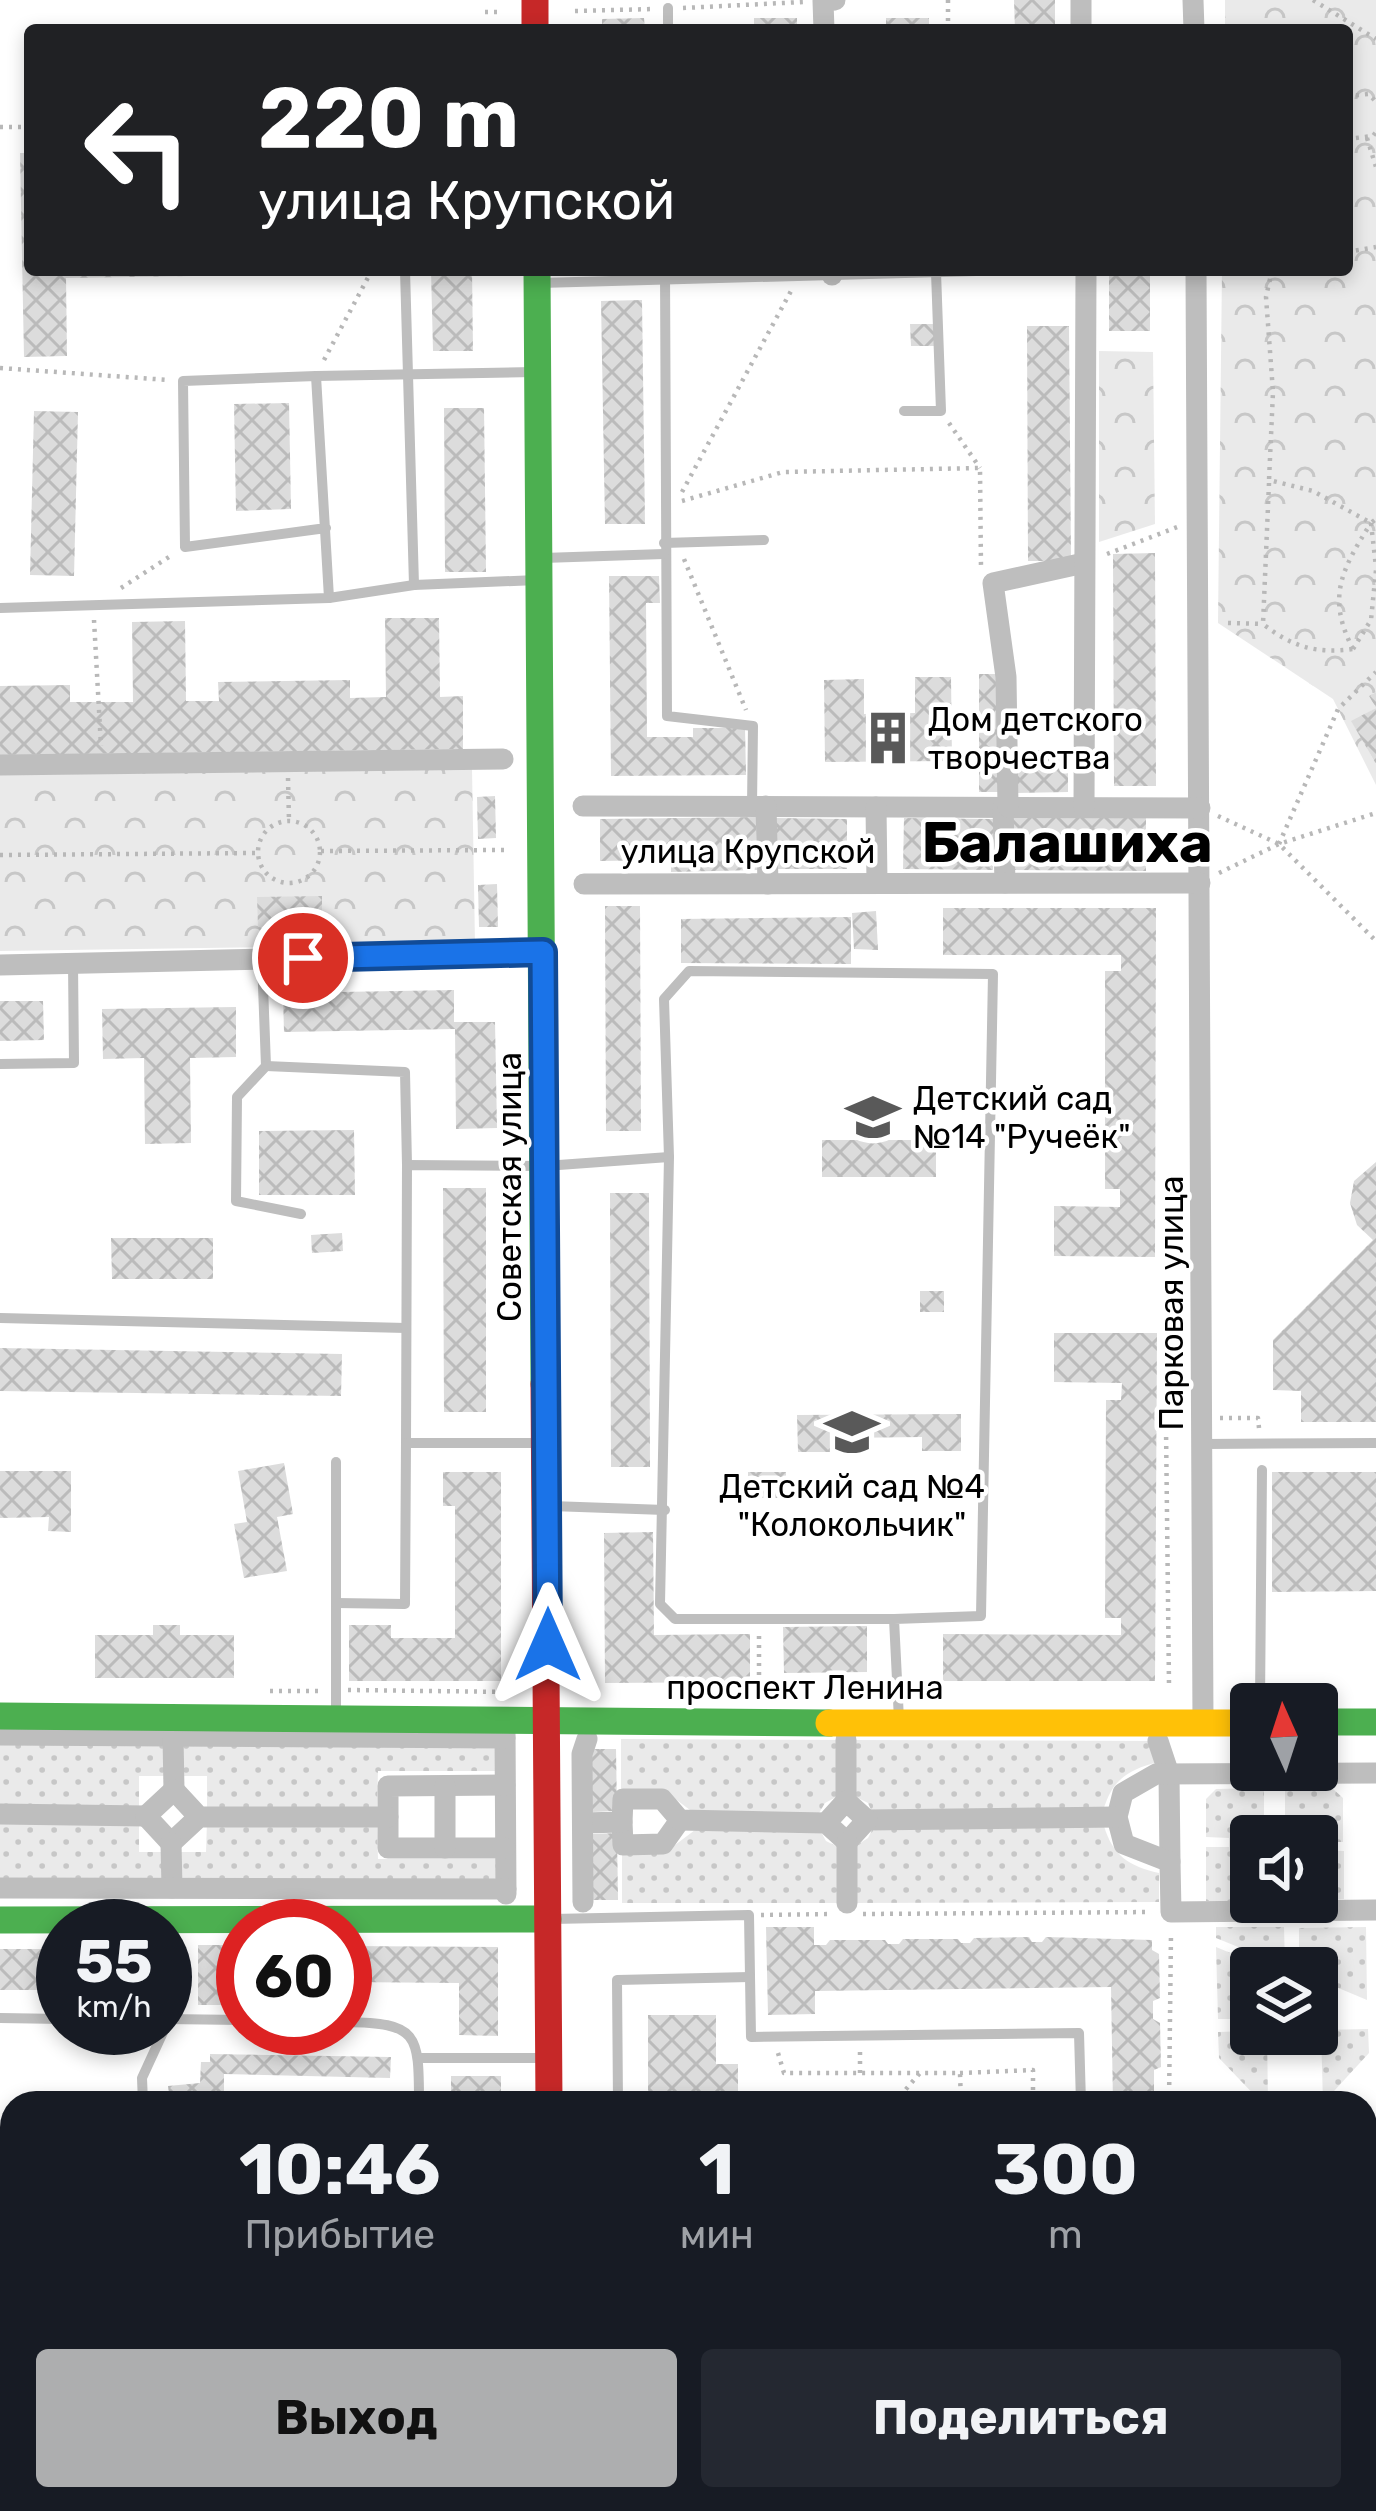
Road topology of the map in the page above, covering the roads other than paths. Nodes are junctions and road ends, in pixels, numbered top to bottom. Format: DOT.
graph roads {
  1 [pos="835,0"];
  2 [pos="823,1"];
  3 [pos="668,8"];
  4 [pos="668,24"];
  5 [pos="405,276"];
  6 [pos="537,276"];
  7 [pos="665,276"];
  8 [pos="936,276"];
  9 [pos="1086,276"];
  10 [pos="1196,276"];
  11 [pos="408,372"];
  12 [pos="538,372"];
  13 [pos="316,376"];
  14 [pos="904,411"];
  15 [pos="326,528"];
  16 [pos="764,541"];
  17 [pos="668,547"];
  18 [pos="1084,563"];
  19 [pos="540,569"];
  20 [pos="414,585"];
  21 [pos="329,598"];
  22 [pos="0,608"];
  23 [pos="502,759"];
  24 [pos="0,765"];
  25 [pos="1083,797"];
  26 [pos="584,806"];
  27 [pos="759,806"];
  28 [pos="876,807"];
  29 [pos="1005,807"];
  30 [pos="1200,808"];
  31 [pos="1005,883"];
  32 [pos="1200,883"];
  33 [pos="584,884"];
  34 [pos="768,884"];
  35 [pos="877,884"];
  36 [pos="543,952"];
  37 [pos="262,959"];
  38 [pos="73,963"];
  39 [pos="0,965"];
  40 [pos="0,1064"];
  41 [pos="266,1066"];
  42 [pos="669,1156"];
  43 [pos="407,1165"];
  44 [pos="545,1166"];
  45 [pos="301,1214"];
  46 [pos="0,1318"];
  47 [pos="406,1328"];
  48 [pos="1376,1442"];
  49 [pos="406,1443"];
  50 [pos="547,1443"];
  51 [pos="1205,1444"];
  52 [pos="336,1462"];
  53 [pos="1262,1470"];
  54 [pos="547,1506"];
  55 [pos="664,1510"];
  56 [pos="336,1603"];
  57 [pos="894,1619"];
  58 [pos="1260,1683"];
  59 [pos="0,1716"];
  60 [pos="336,1717"];
  61 [pos="548,1721"];
  62 [pos="1338,1722"];
  63 [pos="1376,1722"];
  64 [pos="899,1723"];
  65 [pos="1203,1723"];
  66 [pos="1230,1723"];
  67 [pos="0,1735"];
  68 [pos="173,1737"];
  69 [pos="587,1739"];
  70 [pos="846,1740"];
  71 [pos="1158,1741"];
  72 [pos="1376,1773"];
  73 [pos="1169,1774"];
  74 [pos="445,1786"];
  75 [pos="505,1786"];
  76 [pos="174,1790"];
  77 [pos="846,1801"];
  78 [pos="0,1814"];
  79 [pos="146,1816"];
  80 [pos="199,1817"];
  81 [pos="388,1817"];
  82 [pos="1117,1817"];
  83 [pos="867,1820"];
  84 [pos="583,1822"];
  85 [pos="826,1823"];
  86 [pos="847,1842"];
  87 [pos="171,1843"];
  88 [pos="445,1848"];
  89 [pos="506,1848"];
  90 [pos="1170,1862"];
  91 [pos="0,1888"];
  92 [pos="172,1888"];
  93 [pos="583,1902"];
  94 [pos="847,1903"];
  95 [pos="1376,1910"];
  96 [pos="548,1919"];
  97 [pos="0,1920"];
  98 [pos="750,1977"];
  99 [pos="0,2018"];
  100 [pos="36,2019"];
  101 [pos="372,2023"];
  102 [pos="152,2055"];
  103 [pos="419,2058"];
  104 [pos="549,2059"];
  105 [pos="143,2091"];
  106 [pos="419,2091"];
  107 [pos="549,2091"];
  108 [pos="618,2091"];
  109 [pos="1081,2091"];
  1 -- 2 [label="street"];
  3 -- 4 [label="lane"];
  5 -- 11 [label="lane"];
  6 -- 12 [label="main road, Советская улица"];
  7 -- 17 [label="lane"];
  8 -- 14 [label="lane"];
  9 -- 18 [label="street"];
  10 -- 30 [label="street, Парковая улица"];
  11 -- 12 [label="lane"];
  11 -- 13 [label="lane"];
  11 -- 20 [label="lane"];
  12 -- 19 [label="main road, Советская улица"];
  13 -- 15 [label="lane"];
  13 -- 15 [label="lane"];
  15 -- 21 [label="lane"];
  16 -- 17 [label="lane"];
  17 -- 19 [label="lane"];
  17 -- 27 [label="lane"];
  18 -- 25 [label="street"];
  18 -- 29 [label="street"];
  19 -- 20 [label="lane"];
  19 -- 36 [label="main road, Советская улица"];
  20 -- 21 [label="lane"];
  21 -- 22 [label="lane"];
  23 -- 24 [label="street"];
  25 -- 29 [label="street, улица Крупской"];
  25 -- 30 [label="street, улица Крупской"];
  26 -- 27 [label="street, улица Крупской"];
  27 -- 28 [label="street, улица Крупской"];
  27 -- 34 [label="street"];
  28 -- 29 [label="street, улица Крупской"];
  28 -- 35 [label="street"];
  29 -- 31 [label="street"];
  30 -- 32 [label="street, Парковая улица"];
  31 -- 32 [label="street, улица Крупской"];
  31 -- 35 [label="street, улица Крупской"];
  32 -- 51 [label="street, Парковая улица"];
  33 -- 34 [label="street, улица Крупской"];
  34 -- 35 [label="street, улица Крупской"];
  36 -- 37 [label="street"];
  36 -- 44 [label="main road, Советская улица"];
  37 -- 38 [label="street"];
  37 -- 41 [label="lane"];
  38 -- 39 [label="street"];
  38 -- 40 [label="lane"];
  41 -- 43 [label="lane"];
  41 -- 45 [label="lane"];
  42 -- 44 [label="lane"];
  42 -- 55 [label="lane"];
  42 -- 57 [label="lane"];
  43 -- 44 [label="lane"];
  43 -- 47 [label="lane"];
  44 -- 50 [label="main road, Советская улица"];
  46 -- 47 [label="lane"];
  47 -- 49 [label="lane"];
  48 -- 51 [label="lane"];
  49 -- 50 [label="lane"];
  49 -- 56 [label="lane"];
  50 -- 54 [label="main road, Советская улица"];
  51 -- 65 [label="street, Парковая улица"];
  52 -- 56 [label="lane"];
  53 -- 58 [label="lane"];
  54 -- 55 [label="lane"];
  54 -- 61 [label="main road, Советская улица"];
  55 -- 57 [label="lane"];
  56 -- 60 [label="lane"];
  57 -- 64 [label="lane"];
  59 -- 60 [label="main road, проспект Ленина"];
  60 -- 61 [label="main road, проспект Ленина"];
  61 -- 64 [label="main road, проспект Ленина"];
  61 -- 96 [label="main road, Советская улица"];
  62 -- 63 [label="main road"];
  64 -- 65 [label="main road, проспект Ленина"];
  65 -- 66 [label="main road, проспект Ленина"];
  67 -- 68 [label="street"];
  68 -- 75 [label="street"];
  68 -- 76 [label="street"];
  69 -- 84 [label="street"];
  70 -- 77 [label="street"];
  71 -- 73 [label="street"];
  72 -- 73 [label="street"];
  73 -- 82 [label="street"];
  73 -- 90 [label="street"];
  74 -- 75 [label="street"];
  74 -- 81 [label="street"];
  74 -- 88 [label="street"];
  75 -- 89 [label="street"];
  76 -- 79 [label="street"];
  76 -- 80 [label="street"];
  77 -- 83 [label="street"];
  77 -- 85 [label="street"];
  78 -- 79 [label="street"];
  79 -- 87 [label="street"];
  80 -- 81 [label="street"];
  80 -- 87 [label="street"];
  81 -- 88 [label="street"];
  82 -- 83 [label="street"];
  82 -- 90 [label="street"];
  83 -- 86 [label="street"];
  84 -- 85 [label="street"];
  84 -- 93 [label="street"];
  85 -- 86 [label="street"];
  86 -- 94 [label="street"];
  87 -- 92 [label="street"];
  88 -- 89 [label="street"];
  89 -- 92 [label="street"];
  90 -- 95 [label="street"];
  91 -- 92 [label="street"];
  96 -- 97 [label="main road"];
  96 -- 98 [label="lane"];
  96 -- 104 [label="main road, Советская улица"];
  98 -- 108 [label="lane"];
  98 -- 109 [label="lane"];
  99 -- 100 [label="lane"];
  101 -- 103 [label="lane"];
  102 -- 105 [label="lane"];
  103 -- 104 [label="lane"];
  103 -- 106 [label="lane"];
  104 -- 107 [label="main road, Советская улица"];
}
